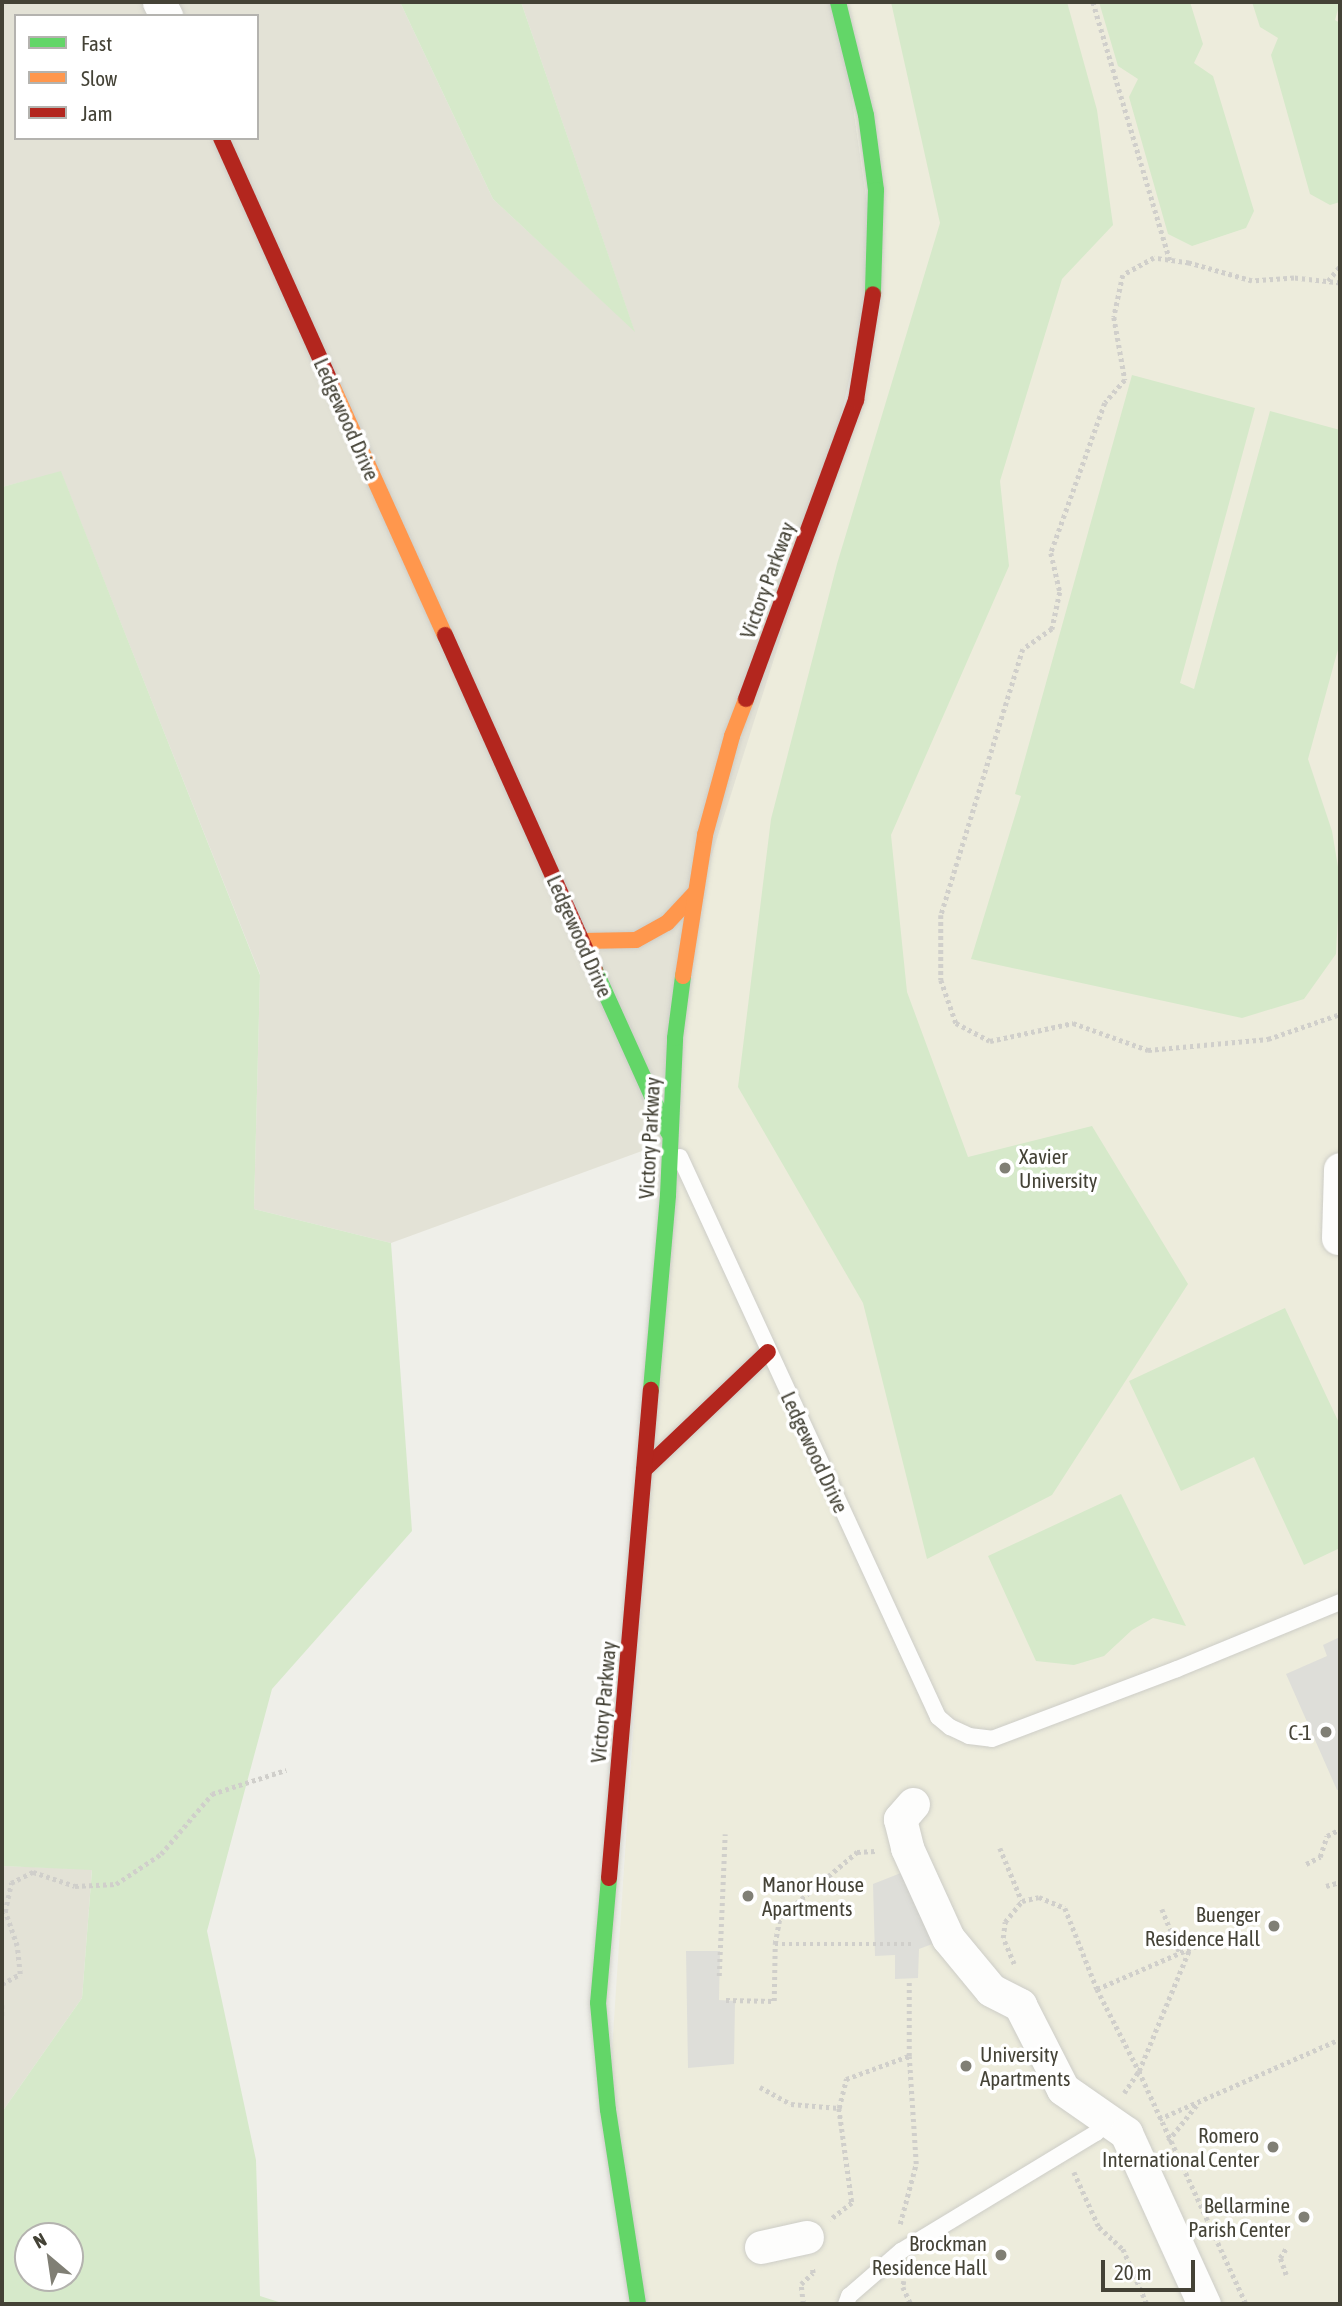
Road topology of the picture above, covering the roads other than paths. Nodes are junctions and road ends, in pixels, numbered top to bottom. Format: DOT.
graph roads {
  1 [pos="838,2"];
  2 [pos="222,140"];
  3 [pos="694,894"];
  4 [pos="582,941"];
  5 [pos="672,1140"];
  6 [pos="1340,1169"];
  7 [pos="1339,1241"];
  8 [pos="768,1352"];
  9 [pos="644,1470"];
  10 [pos="1340,1602"];
  11 [pos="913,1804"];
  12 [pos="1116,2127"];
  13 [pos="807,2237"];
  14 [pos="761,2247"];
  15 [pos="638,2304"];
  16 [pos="846,2304"];
  17 [pos="1204,2304"];
  1 -- 3 [label="street, Victory Parkway"];
  2 -- 4 [label="street, Ledgewood Drive"];
  3 -- 4 [label="street"];
  3 -- 5 [label="street, Victory Parkway"];
  4 -- 5 [label="street, Ledgewood Drive"];
  5 -- 8 [label="lane, Ledgewood Drive"];
  5 -- 9 [label="street, Victory Parkway"];
  6 -- 7 [label="street"];
  8 -- 9 [label="street"];
  8 -- 10 [label="lane, Ledgewood Drive"];
  9 -- 15 [label="street, Victory Parkway"];
  11 -- 12 [label="street"];
  12 -- 16 [label="lane"];
  12 -- 17 [label="street"];
  13 -- 14 [label="street"];
}
